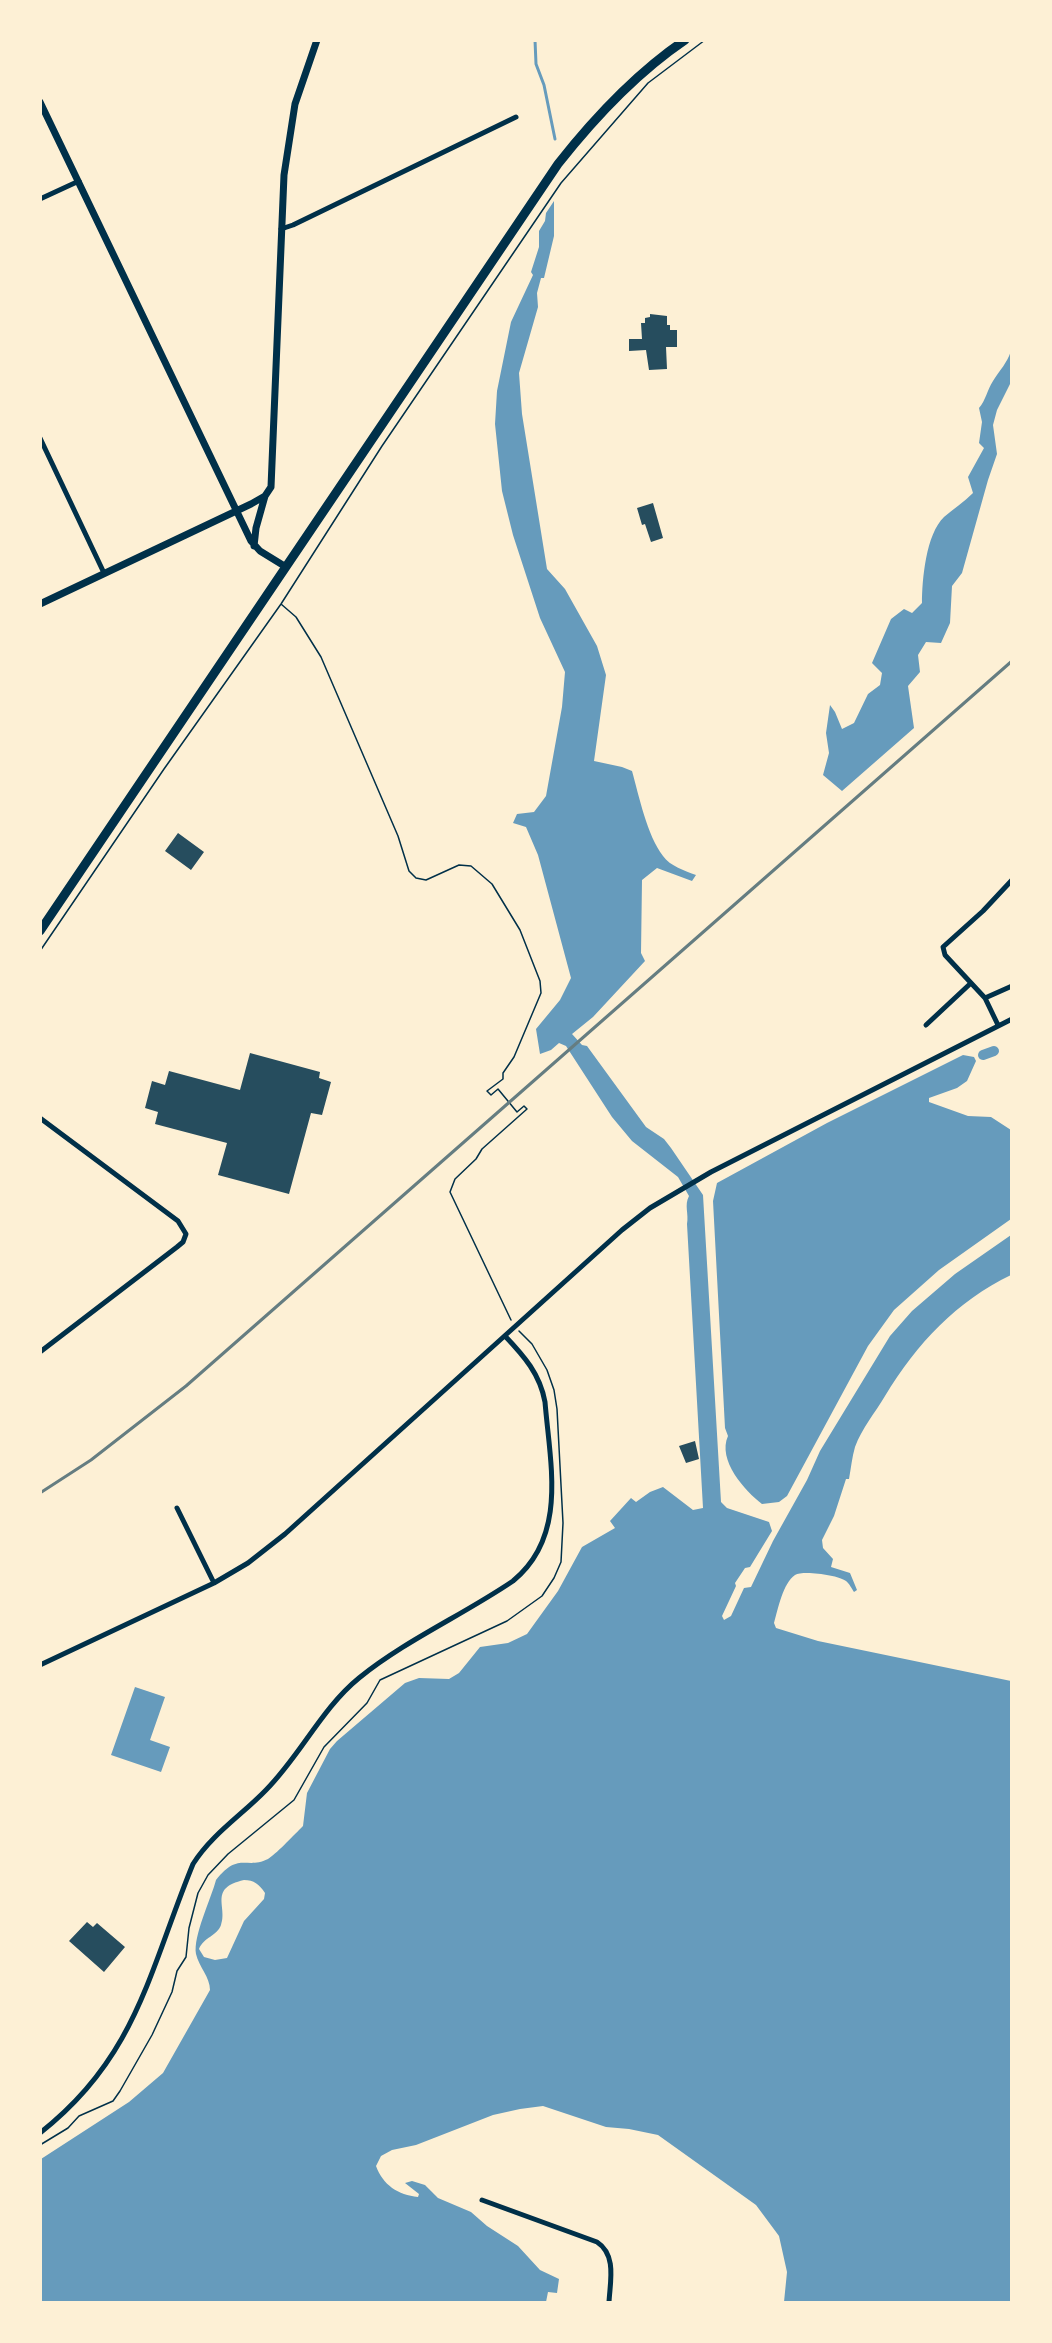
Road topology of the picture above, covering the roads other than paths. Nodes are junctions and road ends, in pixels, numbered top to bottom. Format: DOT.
graph roads {
  1 [pos="317,40"];
  2 [pos="685,40"];
  3 [pos="40,102"];
  4 [pos="516,117"];
  5 [pos="79,181"];
  6 [pos="40,199"];
  7 [pos="281,229"];
  8 [pos="40,438"];
  9 [pos="265,496"];
  10 [pos="237,511"];
  11 [pos="255,546"];
  12 [pos="286,567"];
  13 [pos="104,573"];
  14 [pos="40,604"];
  15 [pos="1011,880"];
  16 [pos="40,931"];
  17 [pos="971,983"];
  18 [pos="1011,986"];
  19 [pos="985,998"];
  20 [pos="1011,1019"];
  21 [pos="926,1025"];
  22 [pos="998,1025"];
  23 [pos="40,1118"];
  24 [pos="505,1336"];
  25 [pos="40,1352"];
  26 [pos="177,1508"];
  27 [pos="214,1582"];
  28 [pos="40,1665"];
  29 [pos="40,2133"];
  30 [pos="482,2200"];
  31 [pos="609,2302"];
  1 -- 7 [label="street"];
  2 -- 12 [label="main road"];
  3 -- 5 [label="street"];
  4 -- 7 [label="street"];
  5 -- 6 [label="street"];
  5 -- 10 [label="street"];
  7 -- 9 [label="street"];
  8 -- 13 [label="street"];
  9 -- 10 [label="street"];
  9 -- 11 [label="street"];
  10 -- 11 [label="street"];
  10 -- 13 [label="street"];
  11 -- 12 [label="street"];
  12 -- 16 [label="main road"];
  13 -- 14 [label="street"];
  15 -- 17 [label="street"];
  17 -- 19 [label="street"];
  17 -- 21 [label="street"];
  18 -- 19 [label="street"];
  19 -- 22 [label="street"];
  20 -- 22 [label="street"];
  22 -- 24 [label="street"];
  23 -- 25 [label="street"];
  24 -- 27 [label="street"];
  24 -- 29 [label="street"];
  26 -- 27 [label="street"];
  27 -- 28 [label="street"];
  30 -- 31 [label="street"];
}
